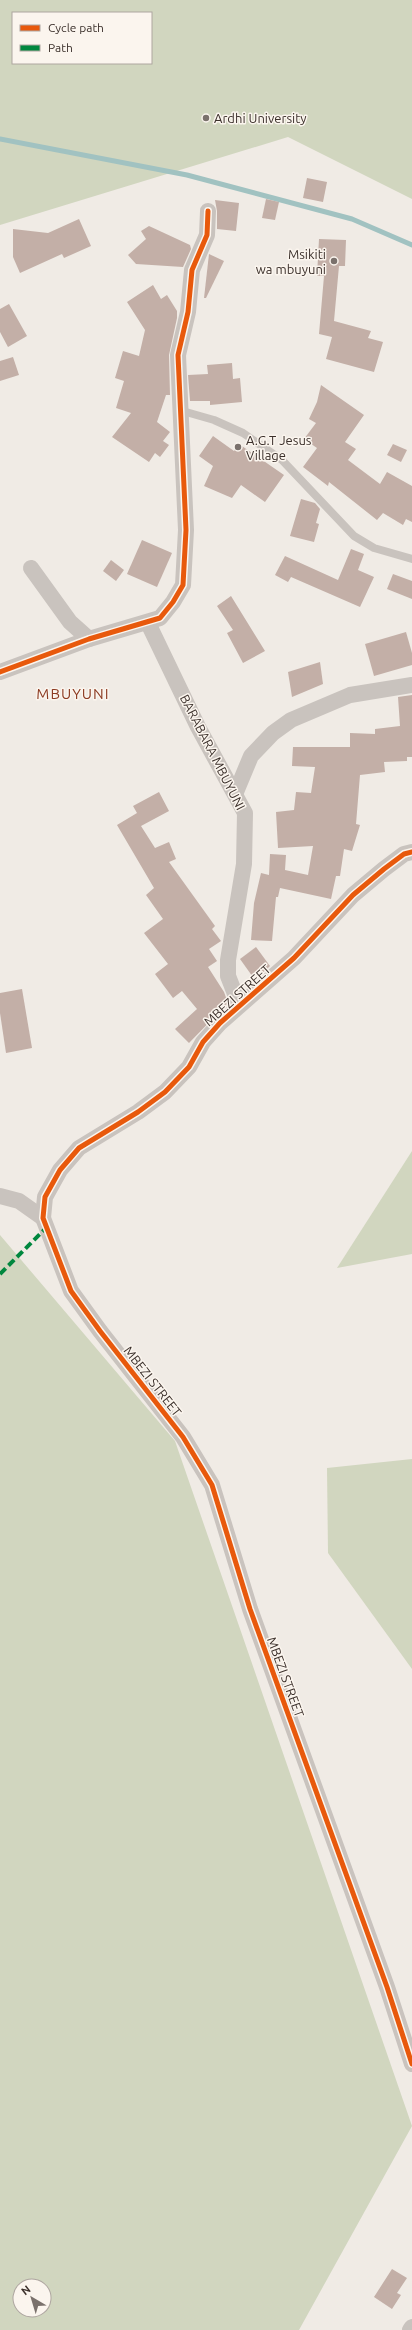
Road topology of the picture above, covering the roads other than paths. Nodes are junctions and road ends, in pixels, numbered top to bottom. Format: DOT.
graph roads {
  1 [pos="208,211"];
  2 [pos="179,410"];
  3 [pos="412,559"];
  4 [pos="31,568"];
  5 [pos="148,622"];
  6 [pos="89,639"];
  7 [pos="0,672"];
  8 [pos="412,685"];
  9 [pos="236,792"];
  10 [pos="412,852"];
  11 [pos="239,1004"];
  12 [pos="0,1196"];
  13 [pos="43,1218"];
  14 [pos="412,2064"];
  15 [pos="412,2327"];
  16 [pos="410,2330"];
  1 -- 2 [label="street"];
  2 -- 3 [label="lane"];
  2 -- 5 [label="street"];
  4 -- 6 [label="street"];
  5 -- 6 [label="street"];
  5 -- 9 [label="street, BARABARA MBUYUNI"];
  6 -- 7 [label="street"];
  8 -- 9 [label="street"];
  9 -- 11 [label="street, BARABARA MBUYUNI"];
  10 -- 11 [label="street, MBEZI STREET"];
  11 -- 13 [label="street, MBEZI STREET"];
  12 -- 13 [label="street"];
  13 -- 14 [label="street, MBEZI STREET"];
  15 -- 16 [label="street"];
}
